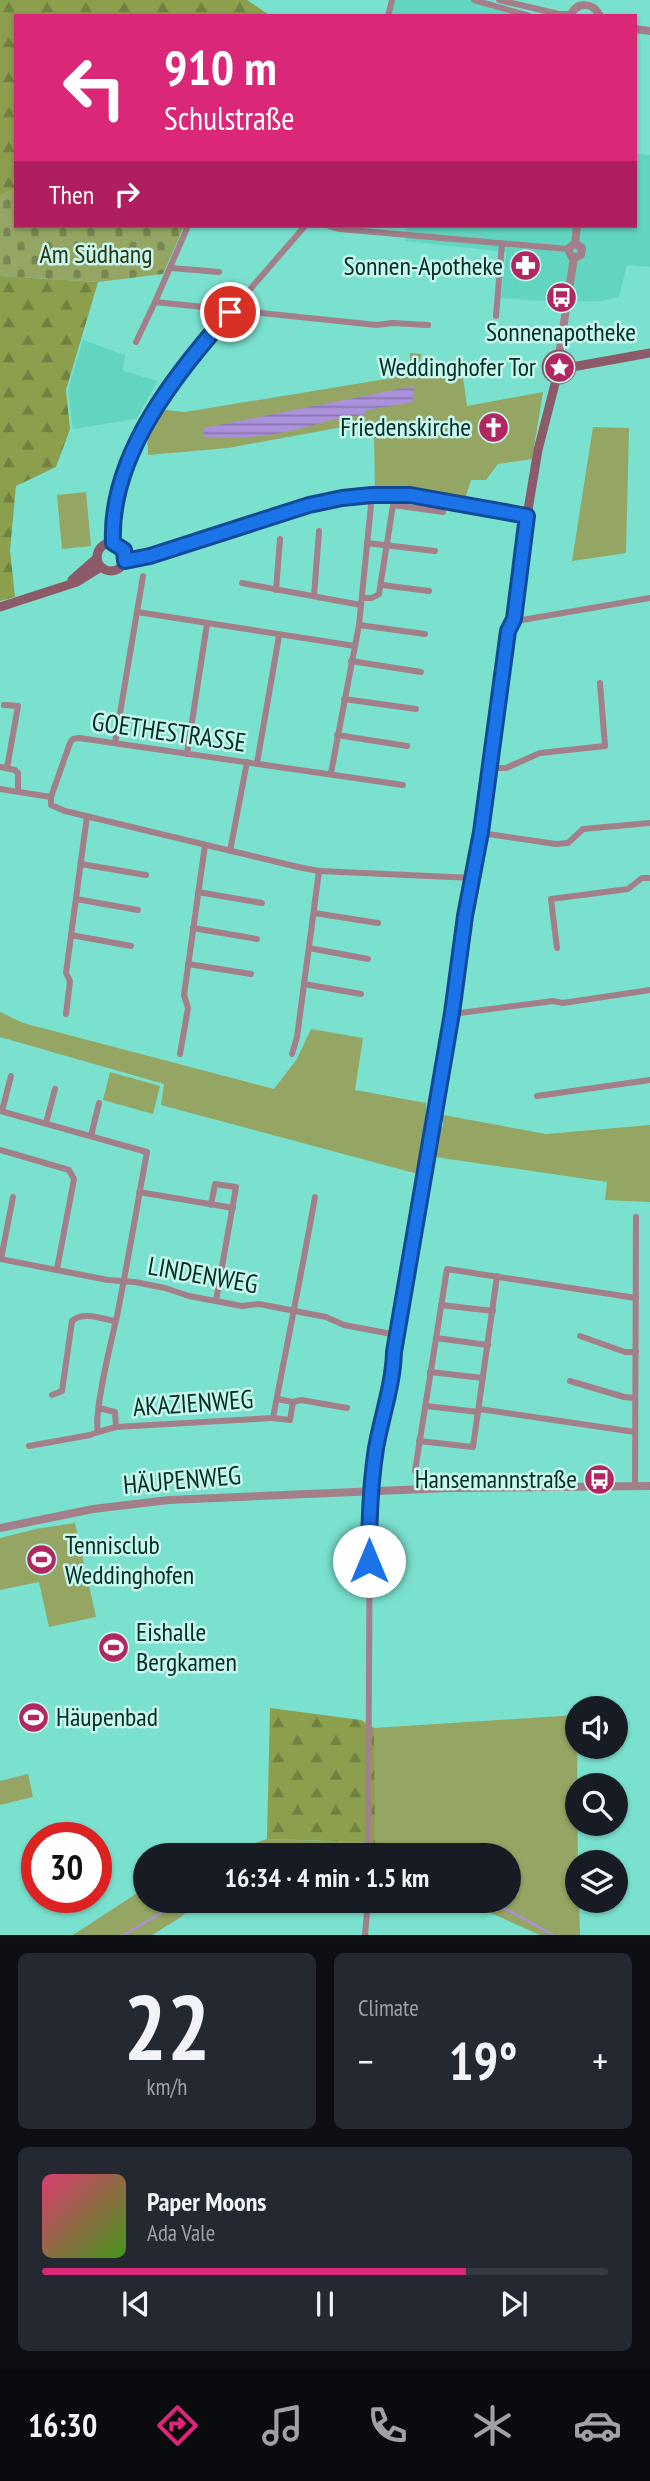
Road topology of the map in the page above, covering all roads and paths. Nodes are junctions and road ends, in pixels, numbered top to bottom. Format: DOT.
graph roads {
  1 [pos="474,0"];
  2 [pos="499,0"];
  3 [pos="579,3"];
  4 [pos="590,3"];
  5 [pos="521,14"];
  6 [pos="559,14"];
  7 [pos="187,228"];
  8 [pos="302,228"];
  9 [pos="336,228"];
  10 [pos="576,228"];
  11 [pos="502,244"];
  12 [pos="571,246"];
  13 [pos="574,257"];
  14 [pos="171,268"];
  15 [pos="219,272"];
  16 [pos="155,302"];
  17 [pos="230,312"];
  18 [pos="496,316"];
  19 [pos="428,325"];
  20 [pos="136,342"];
  21 [pos="650,353"];
  22 [pos="559,355"];
  23 [pos="572,367"];
  24 [pos="556,380"];
  25 [pos="372,495"];
  26 [pos="443,512"];
  27 [pos="527,516"];
  28 [pos="319,531"];
  29 [pos="280,539"];
  30 [pos="113,543"];
  31 [pos="367,543"];
  32 [pos="387,545"];
  33 [pos="435,551"];
  34 [pos="125,561"];
  35 [pos="99,562"];
  36 [pos="143,576"];
  37 [pos="242,583"];
  38 [pos="382,585"];
  39 [pos="275,590"];
  40 [pos="429,592"];
  41 [pos="314,596"];
  42 [pos="650,598"];
  43 [pos="362,601"];
  44 [pos="0,607"];
  45 [pos="137,612"];
  46 [pos="514,619"];
  47 [pos="207,624"];
  48 [pos="359,625"];
  49 [pos="425,635"];
  50 [pos="279,636"];
  51 [pos="355,646"];
  52 [pos="351,662"];
  53 [pos="421,672"];
  54 [pos="600,683"];
  55 [pos="344,699"];
  56 [pos="4,705"];
  57 [pos="416,709"];
  58 [pos="337,735"];
  59 [pos="115,743"];
  60 [pos="407,746"];
  61 [pos="187,754"];
  62 [pos="247,762"];
  63 [pos="257,763"];
  64 [pos="4,768"];
  65 [pos="491,768"];
  66 [pos="331,773"];
  67 [pos="403,785"];
  68 [pos="0,789"];
  69 [pos="18,791"];
  70 [pos="51,797"];
  71 [pos="87,816"];
  72 [pos="650,823"];
  73 [pos="481,832"];
  74 [pos="205,845"];
  75 [pos="230,851"];
  76 [pos="80,863"];
  77 [pos="318,871"];
  78 [pos="146,875"];
  79 [pos="473,878"];
  80 [pos="650,878"];
  81 [pos="198,892"];
  82 [pos="76,899"];
  83 [pos="262,903"];
  84 [pos="138,910"];
  85 [pos="314,913"];
  86 [pos="377,923"];
  87 [pos="193,928"];
  88 [pos="71,935"];
  89 [pos="257,939"];
  90 [pos="131,946"];
  91 [pos="309,948"];
  92 [pos="557,948"];
  93 [pos="368,959"];
  94 [pos="188,964"];
  95 [pos="251,974"];
  96 [pos="304,984"];
  97 [pos="650,990"];
  98 [pos="361,994"];
  99 [pos="452,1013"];
  100 [pos="66,1014"];
  101 [pos="180,1054"];
  102 [pos="292,1054"];
  103 [pos="11,1076"];
  104 [pos="650,1080"];
  105 [pos="55,1089"];
  106 [pos="537,1096"];
  107 [pos="99,1103"];
  108 [pos="1,1111"];
  109 [pos="46,1124"];
  110 [pos="91,1136"];
  111 [pos="0,1150"];
  112 [pos="139,1192"];
  113 [pos="13,1197"];
  114 [pos="315,1197"];
  115 [pos="211,1205"];
  116 [pos="233,1208"];
  117 [pos="636,1217"];
  118 [pos="1,1259"];
  119 [pos="57,1269"];
  120 [pos="497,1276"];
  121 [pos="123,1281"];
  122 [pos="636,1298"];
  123 [pos="216,1301"];
  124 [pos="441,1305"];
  125 [pos="294,1311"];
  126 [pos="493,1311"];
  127 [pos="115,1321"];
  128 [pos="397,1335"];
  129 [pos="580,1336"];
  130 [pos="436,1338"];
  131 [pos="488,1345"];
  132 [pos="636,1352"];
  133 [pos="430,1372"];
  134 [pos="483,1378"];
  135 [pos="570,1381"];
  136 [pos="52,1395"];
  137 [pos="635,1398"];
  138 [pos="276,1399"];
  139 [pos="293,1402"];
  140 [pos="426,1406"];
  141 [pos="99,1408"];
  142 [pos="346,1408"];
  143 [pos="479,1411"];
  144 [pos="273,1418"];
  145 [pos="116,1427"];
  146 [pos="99,1432"];
  147 [pos="635,1433"];
  148 [pos="419,1441"];
  149 [pos="29,1446"];
  150 [pos="415,1471"];
  151 [pos="635,1486"];
  152 [pos="650,1486"];
  153 [pos="370,1491"];
  154 [pos="0,1528"];
  155 [pos="368,1843"];
  156 [pos="367,1913"];
  157 [pos="365,1935"];
  1 -- 5 [label="street"];
  2 -- 6 [label="street"];
  3 -- 4 [label="street"];
  7 -- 14 [label="street"];
  8 -- 17 [label="street"];
  9 -- 11 [label="street"];
  10 -- 12 [label="street"];
  11 -- 12 [label="street"];
  11 -- 18 [label="street"];
  12 -- 13 [label="street"];
  12 -- 13 [label="street"];
  13 -- 22 [label="street"];
  14 -- 15 [label="street"];
  14 -- 16 [label="street"];
  16 -- 17 [label="street"];
  16 -- 20 [label="street"];
  17 -- 19 [label="street"];
  17 -- 30 [label="street"];
  21 -- 23 [label="main road"];
  22 -- 23 [label="main road"];
  22 -- 24 [label="main road"];
  23 -- 24 [label="main road"];
  24 -- 27 [label="main road"];
  25 -- 27 [label="main road"];
  25 -- 31 [label="street"];
  25 -- 34 [label="main road"];
  26 -- 32 [label="street"];
  27 -- 46 [label="street"];
  28 -- 41 [label="street"];
  29 -- 39 [label="street"];
  30 -- 34 [label="main road"];
  30 -- 35 [label="main road"];
  31 -- 32 [label="street"];
  31 -- 43 [label="street"];
  32 -- 33 [label="street"];
  32 -- 38 [label="street"];
  34 -- 35 [label="main road"];
  35 -- 44 [label="main road"];
  36 -- 45 [label="street"];
  37 -- 39 [label="street"];
  38 -- 40 [label="street"];
  38 -- 43 [label="street"];
  39 -- 41 [label="street"];
  41 -- 43 [label="street"];
  42 -- 46 [label="street"];
  43 -- 48 [label="street"];
  45 -- 47 [label="street"];
  45 -- 59 [label="street"];
  46 -- 65 [label="street"];
  47 -- 50 [label="street"];
  47 -- 61 [label="street"];
  48 -- 49 [label="street"];
  48 -- 51 [label="street"];
  50 -- 51 [label="street"];
  50 -- 63 [label="street"];
  51 -- 52 [label="street"];
  52 -- 53 [label="street"];
  52 -- 55 [label="street"];
  54 -- 65 [label="street"];
  55 -- 57 [label="street"];
  55 -- 58 [label="street"];
  56 -- 64 [label="street"];
  58 -- 60 [label="street"];
  58 -- 66 [label="street"];
  59 -- 61 [label="street, GOETHESTRASSE"];
  59 -- 70 [label="street, GOETHESTRASSE"];
  61 -- 62 [label="street, GOETHESTRASSE"];
  62 -- 63 [label="street, GOETHESTRASSE"];
  62 -- 75 [label="street"];
  63 -- 66 [label="street, GOETHESTRASSE"];
  64 -- 69 [label="street"];
  65 -- 73 [label="street"];
  66 -- 67 [label="street, GOETHESTRASSE"];
  68 -- 69 [label="street"];
  69 -- 70 [label="street"];
  70 -- 71 [label="street"];
  71 -- 74 [label="street"];
  71 -- 76 [label="street"];
  72 -- 73 [label="street"];
  73 -- 79 [label="street"];
  74 -- 75 [label="street"];
  74 -- 81 [label="street"];
  75 -- 77 [label="street"];
  76 -- 78 [label="street"];
  76 -- 82 [label="street"];
  77 -- 79 [label="street"];
  77 -- 85 [label="street"];
  79 -- 99 [label="street"];
  80 -- 92 [label="street"];
  81 -- 83 [label="street"];
  81 -- 87 [label="street"];
  82 -- 84 [label="street"];
  82 -- 88 [label="street"];
  85 -- 86 [label="street"];
  85 -- 91 [label="street"];
  87 -- 89 [label="street"];
  87 -- 94 [label="street"];
  88 -- 90 [label="street"];
  88 -- 100 [label="street"];
  91 -- 93 [label="street"];
  91 -- 96 [label="street"];
  94 -- 95 [label="street"];
  94 -- 101 [label="street"];
  96 -- 98 [label="street"];
  96 -- 102 [label="street"];
  97 -- 99 [label="street"];
  99 -- 128 [label="street"];
  103 -- 108 [label="street"];
  104 -- 106 [label="street"];
  105 -- 109 [label="street"];
  107 -- 110 [label="street"];
  108 -- 109 [label="street"];
  109 -- 110 [label="street"];
  110 -- 112 [label="street, AKAZIENWEG"];
  111 -- 119 [label="street"];
  112 -- 115 [label="street"];
  112 -- 121 [label="street, AKAZIENWEG"];
  113 -- 118 [label="street, LINDENWEG"];
  114 -- 125 [label="street, AKAZIENWEG"];
  115 -- 116 [label="street"];
  115 -- 116 [label="street"];
  116 -- 123 [label="street"];
  117 -- 122 [label="street"];
  118 -- 119 [label="street, LINDENWEG"];
  119 -- 121 [label="street, LINDENWEG"];
  120 -- 122 [label="street"];
  120 -- 124 [label="street"];
  120 -- 126 [label="street"];
  121 -- 123 [label="street, LINDENWEG"];
  121 -- 127 [label="street, AKAZIENWEG"];
  122 -- 132 [label="street"];
  123 -- 125 [label="street, LINDENWEG"];
  124 -- 126 [label="street"];
  124 -- 130 [label="street"];
  125 -- 128 [label="street, LINDENWEG"];
  125 -- 138 [label="street, AKAZIENWEG"];
  126 -- 131 [label="street"];
  127 -- 136 [label="street"];
  127 -- 141 [label="street, AKAZIENWEG"];
  128 -- 153 [label="street"];
  129 -- 132 [label="street"];
  130 -- 131 [label="street"];
  130 -- 133 [label="street"];
  131 -- 134 [label="street"];
  132 -- 137 [label="street"];
  133 -- 134 [label="street"];
  133 -- 140 [label="street"];
  134 -- 143 [label="street"];
  135 -- 137 [label="street"];
  137 -- 147 [label="street"];
  138 -- 139 [label="street, AKAZIENWEG"];
  138 -- 144 [label="street, AKAZIENWEG"];
  139 -- 142 [label="street, AKAZIENWEG"];
  139 -- 144 [label="street, AKAZIENWEG"];
  140 -- 143 [label="street"];
  140 -- 148 [label="street"];
  141 -- 145 [label="street, AKAZIENWEG"];
  141 -- 146 [label="street, AKAZIENWEG"];
  143 -- 147 [label="street"];
  143 -- 148 [label="street"];
  144 -- 145 [label="street, AKAZIENWEG"];
  145 -- 146 [label="street, AKAZIENWEG"];
  146 -- 149 [label="street, AKAZIENWEG"];
  147 -- 151 [label="street"];
  148 -- 150 [label="street"];
  151 -- 152 [label="street, HÄUPENWEG"];
  151 -- 153 [label="street, HÄUPENWEG"];
  153 -- 154 [label="street, HÄUPENWEG"];
  153 -- 155 [label="street"];
  156 -- 157 [label="street"];
}
